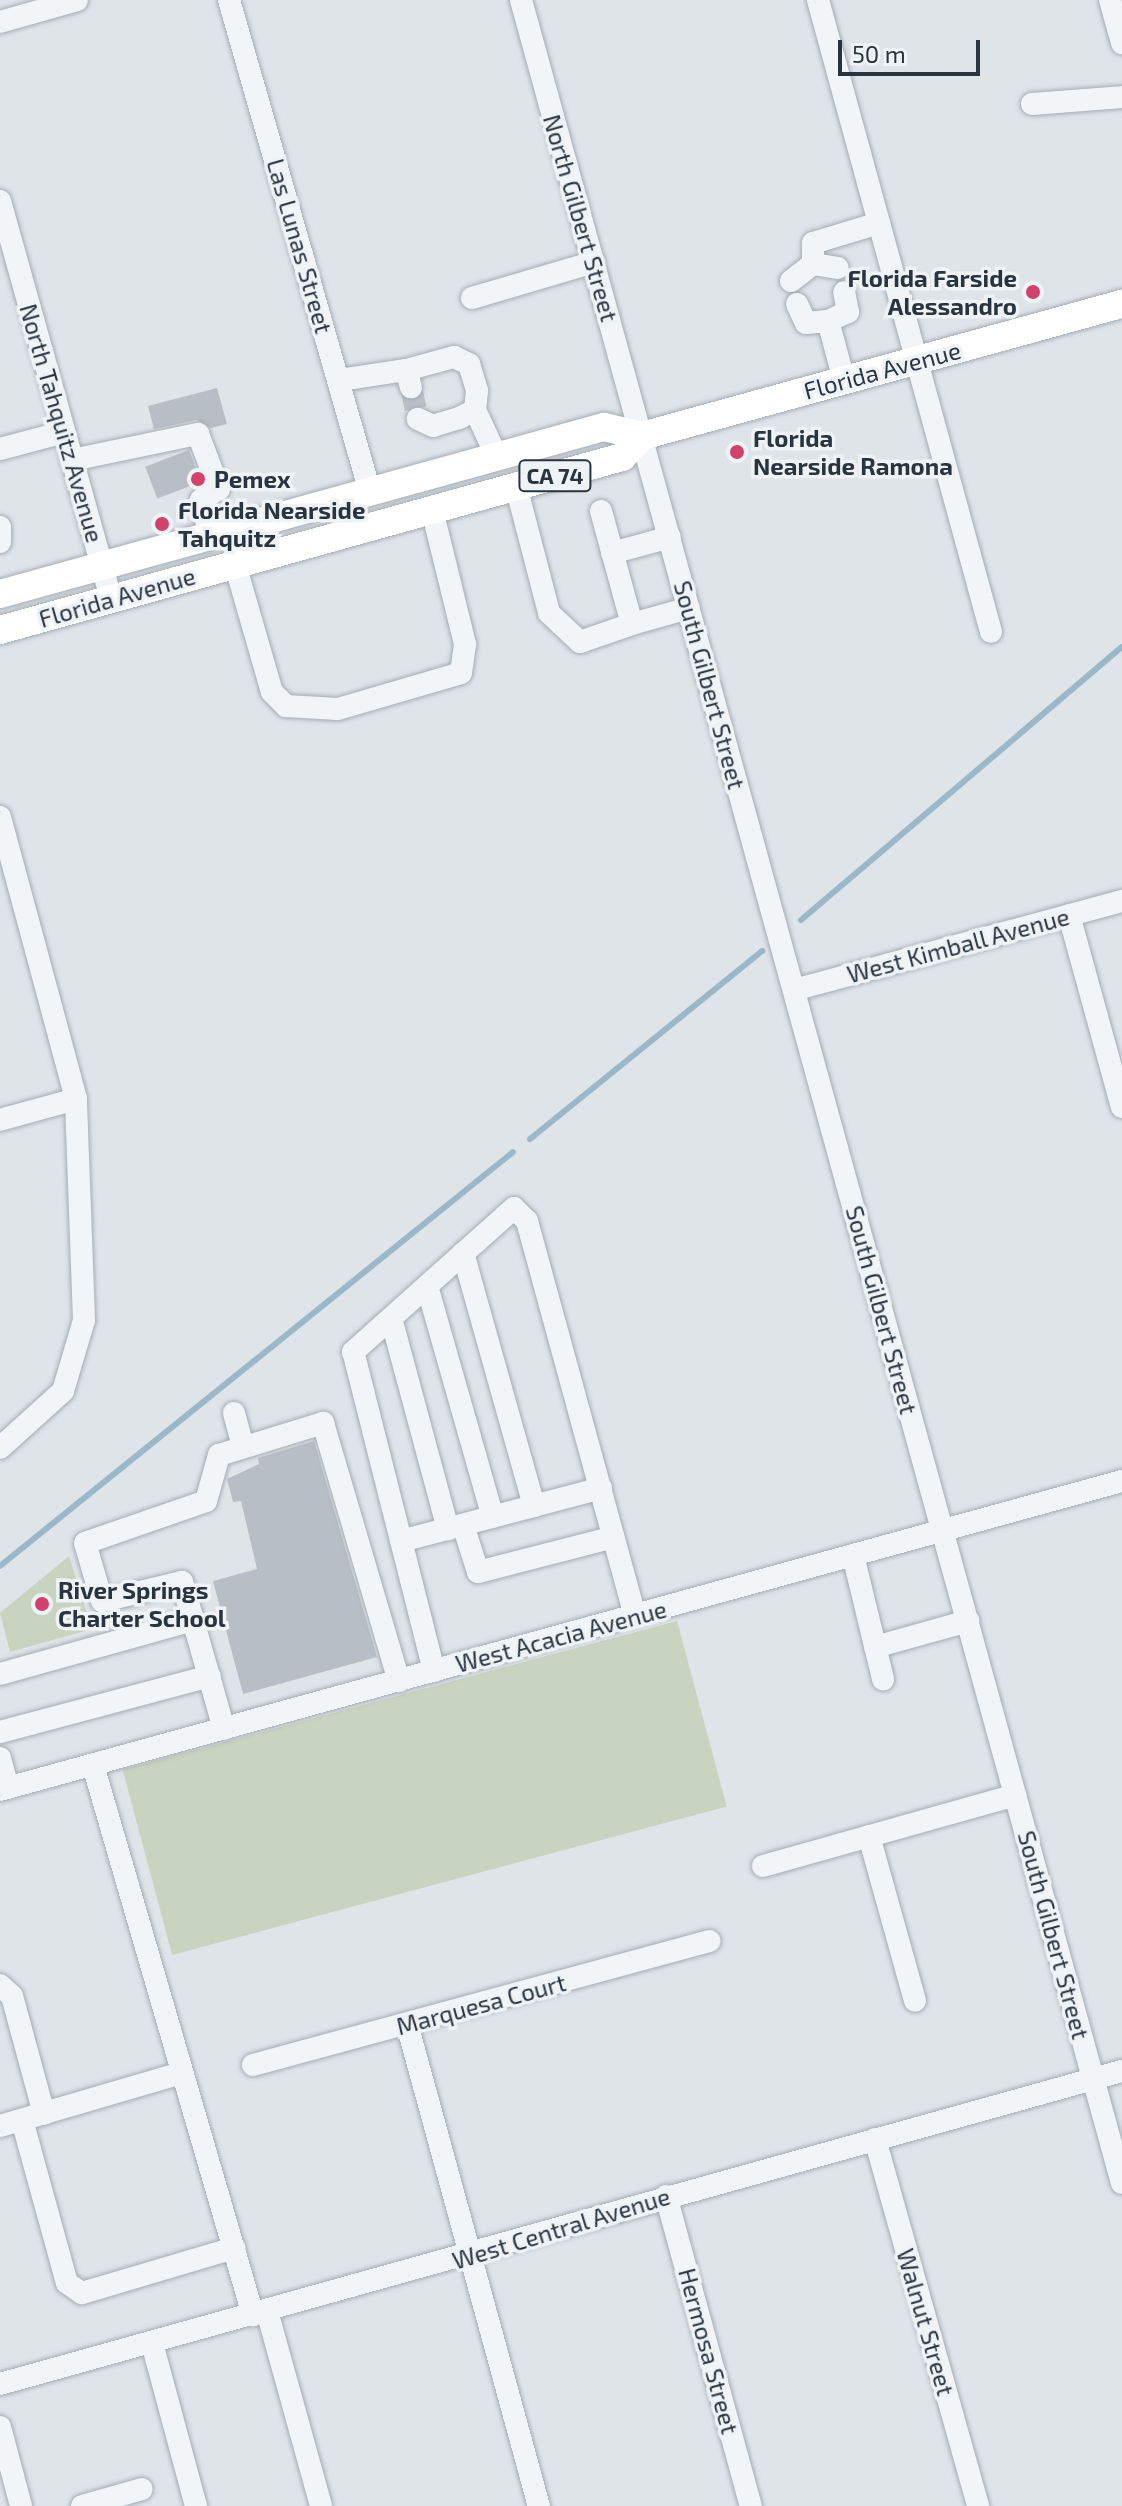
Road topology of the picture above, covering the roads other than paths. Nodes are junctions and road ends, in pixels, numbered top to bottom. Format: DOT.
graph roads {
  1 [pos="77,0"];
  2 [pos="229,0"];
  3 [pos="521,0"];
  4 [pos="818,0"];
  5 [pos="1110,0"];
  6 [pos="0,22"];
  7 [pos="1122,43"];
  8 [pos="1122,97"];
  9 [pos="1032,104"];
  10 [pos="0,201"];
  11 [pos="879,223"];
  12 [pos="594,262"];
  13 [pos="813,264"];
  14 [pos="838,268"];
  15 [pos="791,281"];
  16 [pos="844,292"];
  17 [pos="472,298"];
  18 [pos="797,304"];
  19 [pos="1122,304"];
  20 [pos="828,321"];
  21 [pos="917,360"];
  22 [pos="340,380"];
  23 [pos="844,380"];
  24 [pos="475,410"];
  25 [pos="418,419"];
  26 [pos="64,432"];
  27 [pos="642,436"];
  28 [pos="0,449"];
  29 [pos="497,457"];
  30 [pos="72,460"];
  31 [pos="516,486"];
  32 [pos="370,492"];
  33 [pos="432,510"];
  34 [pos="601,511"];
  35 [pos="0,527"];
  36 [pos="210,536"];
  37 [pos="670,537"];
  38 [pos="0,542"];
  39 [pos="612,553"];
  40 [pos="235,564"];
  41 [pos="101,566"];
  42 [pos="0,594"];
  43 [pos="111,599"];
  44 [pos="689,608"];
  45 [pos="632,624"];
  46 [pos="0,630"];
  47 [pos="991,632"];
  48 [pos="0,817"];
  49 [pos="1122,901"];
  50 [pos="1069,915"];
  51 [pos="794,990"];
  52 [pos="76,1099"];
  53 [pos="1122,1107"];
  54 [pos="0,1120"];
  55 [pos="463,1253"];
  56 [pos="427,1286"];
  57 [pos="391,1318"];
  58 [pos="234,1413"];
  59 [pos="243,1447"];
  60 [pos="0,1448"];
  61 [pos="1122,1481"];
  62 [pos="601,1488"];
  63 [pos="534,1506"];
  64 [pos="493,1517"];
  65 [pos="455,1527"];
  66 [pos="943,1531"];
  67 [pos="614,1537"];
  68 [pos="401,1541"];
  69 [pos="853,1555"];
  70 [pos="635,1615"];
  71 [pos="194,1620"];
  72 [pos="968,1621"];
  73 [pos="875,1647"];
  74 [pos="434,1671"];
  75 [pos="0,1674"];
  76 [pos="210,1676"];
  77 [pos="883,1679"];
  78 [pos="399,1681"];
  79 [pos="224,1729"];
  80 [pos="0,1732"];
  81 [pos="0,1758"];
  82 [pos="93,1765"];
  83 [pos="4,1789"];
  84 [pos="1015,1795"];
  85 [pos="869,1836"];
  86 [pos="763,1866"];
  87 [pos="709,1941"];
  88 [pos="0,1985"];
  89 [pos="915,2001"];
  90 [pos="407,2024"];
  91 [pos="253,2065"];
  92 [pos="1122,2071"];
  93 [pos="181,2073"];
  94 [pos="1093,2079"];
  95 [pos="44,2114"];
  96 [pos="22,2120"];
  97 [pos="0,2126"];
  98 [pos="875,2139"];
  99 [pos="1122,2183"];
  100 [pos="666,2196"];
  101 [pos="234,2248"];
  102 [pos="470,2255"];
  103 [pos="260,2313"];
  104 [pos="152,2343"];
  105 [pos="0,2384"];
  106 [pos="0,2427"];
  107 [pos="142,2489"];
  108 [pos="21,2506"];
  109 [pos="82,2506"];
  110 [pos="196,2506"];
  111 [pos="321,2506"];
  112 [pos="539,2506"];
  113 [pos="751,2506"];
  114 [pos="978,2506"];
  1 -- 6 [label="street"];
  2 -- 22 [label="street, Las Lunas Street"];
  3 -- 12 [label="street, North Gilbert Street"];
  4 -- 11 [label="street"];
  5 -- 7 [label="street"];
  8 -- 9 [label="street"];
  10 -- 26 [label="street, North Tahquitz Avenue"];
  11 -- 13 [label="street"];
  11 -- 21 [label="street"];
  12 -- 17 [label="street"];
  12 -- 27 [label="street, North Gilbert Street"];
  13 -- 14 [label="street"];
  13 -- 15 [label="street"];
  16 -- 20 [label="street"];
  18 -- 20 [label="street"];
  19 -- 21 [label="main road, Florida Avenue / CA 74"];
  20 -- 23 [label="street"];
  21 -- 23 [label="main road, Florida Avenue / CA 74"];
  21 -- 47 [label="street"];
  22 -- 24 [label="street"];
  22 -- 32 [label="street, Las Lunas Street"];
  23 -- 27 [label="main road, Florida Avenue / CA 74"];
  24 -- 25 [label="street"];
  24 -- 29 [label="street"];
  26 -- 28 [label="street"];
  26 -- 30 [label="street, North Tahquitz Avenue"];
  27 -- 29 [label="main road, Florida Avenue"];
  27 -- 31 [label="main road, Florida Avenue / CA 74"];
  27 -- 37 [label="street, South Gilbert Street"];
  29 -- 32 [label="main road, Florida Avenue"];
  30 -- 36 [label="street"];
  30 -- 41 [label="street, North Tahquitz Avenue"];
  31 -- 33 [label="main road, Florida Avenue / CA 74"];
  31 -- 45 [label="street"];
  32 -- 36 [label="main road, Florida Avenue"];
  32 -- 40 [label="main road"];
  33 -- 40 [label="main road, Florida Avenue / CA 74"];
  33 -- 40 [label="street"];
  34 -- 39 [label="street"];
  35 -- 38 [label="street"];
  36 -- 41 [label="main road, Florida Avenue"];
  37 -- 39 [label="street"];
  37 -- 44 [label="street, South Gilbert Street"];
  39 -- 45 [label="street"];
  40 -- 43 [label="main road, Florida Avenue / CA 74"];
  41 -- 42 [label="main road, Florida Avenue"];
  41 -- 43 [label="street, North Tahquitz Avenue"];
  43 -- 46 [label="main road, Florida Avenue / CA 74"];
  44 -- 45 [label="street"];
  44 -- 51 [label="street, South Gilbert Street"];
  48 -- 52 [label="street"];
  49 -- 50 [label="street, West Kimball Avenue"];
  50 -- 51 [label="street, West Kimball Avenue"];
  50 -- 53 [label="street"];
  51 -- 66 [label="street, South Gilbert Street"];
  52 -- 54 [label="street"];
  52 -- 60 [label="street"];
  55 -- 56 [label="street"];
  55 -- 62 [label="street"];
  55 -- 63 [label="street"];
  56 -- 57 [label="street"];
  56 -- 64 [label="street"];
  57 -- 65 [label="street"];
  57 -- 68 [label="street"];
  58 -- 59 [label="street"];
  59 -- 71 [label="street"];
  59 -- 78 [label="street"];
  61 -- 66 [label="street, West Acacia Avenue"];
  62 -- 63 [label="street"];
  62 -- 67 [label="street"];
  63 -- 64 [label="street"];
  64 -- 65 [label="street"];
  65 -- 67 [label="street"];
  65 -- 68 [label="street"];
  66 -- 69 [label="street, West Acacia Avenue"];
  66 -- 72 [label="street, South Gilbert Street"];
  67 -- 70 [label="street"];
  68 -- 74 [label="street"];
  69 -- 70 [label="street, West Acacia Avenue"];
  69 -- 73 [label="street"];
  70 -- 74 [label="street, West Acacia Avenue"];
  71 -- 75 [label="street"];
  71 -- 76 [label="street"];
  72 -- 73 [label="street"];
  72 -- 84 [label="street, South Gilbert Street"];
  73 -- 77 [label="street"];
  74 -- 78 [label="street, West Acacia Avenue"];
  76 -- 79 [label="street"];
  76 -- 80 [label="street"];
  78 -- 79 [label="street, West Acacia Avenue"];
  79 -- 82 [label="street, West Acacia Avenue"];
  81 -- 83 [label="street"];
  82 -- 83 [label="street, West Acacia Avenue"];
  82 -- 93 [label="street"];
  84 -- 85 [label="street"];
  84 -- 94 [label="street, South Gilbert Street"];
  85 -- 86 [label="street"];
  85 -- 89 [label="street"];
  87 -- 90 [label="street, Marquesa Court"];
  88 -- 95 [label="street"];
  90 -- 91 [label="street, Marquesa Court"];
  90 -- 102 [label="street"];
  92 -- 94 [label="street, West Central Avenue"];
  93 -- 95 [label="street"];
  93 -- 101 [label="street"];
  94 -- 98 [label="street, West Central Avenue"];
  94 -- 99 [label="street, South Gilbert Street"];
  95 -- 96 [label="street"];
  96 -- 97 [label="street"];
  96 -- 101 [label="street"];
  98 -- 100 [label="street, West Central Avenue"];
  98 -- 114 [label="street, Walnut Street"];
  100 -- 102 [label="street, West Central Avenue"];
  100 -- 113 [label="street, Hermosa Street"];
  101 -- 103 [label="street"];
  102 -- 103 [label="street, West Central Avenue"];
  102 -- 112 [label="street"];
  103 -- 104 [label="street, West Central Avenue"];
  103 -- 111 [label="street"];
  104 -- 105 [label="street, West Central Avenue"];
  104 -- 110 [label="street"];
  106 -- 108 [label="street"];
  107 -- 109 [label="street"];
}
